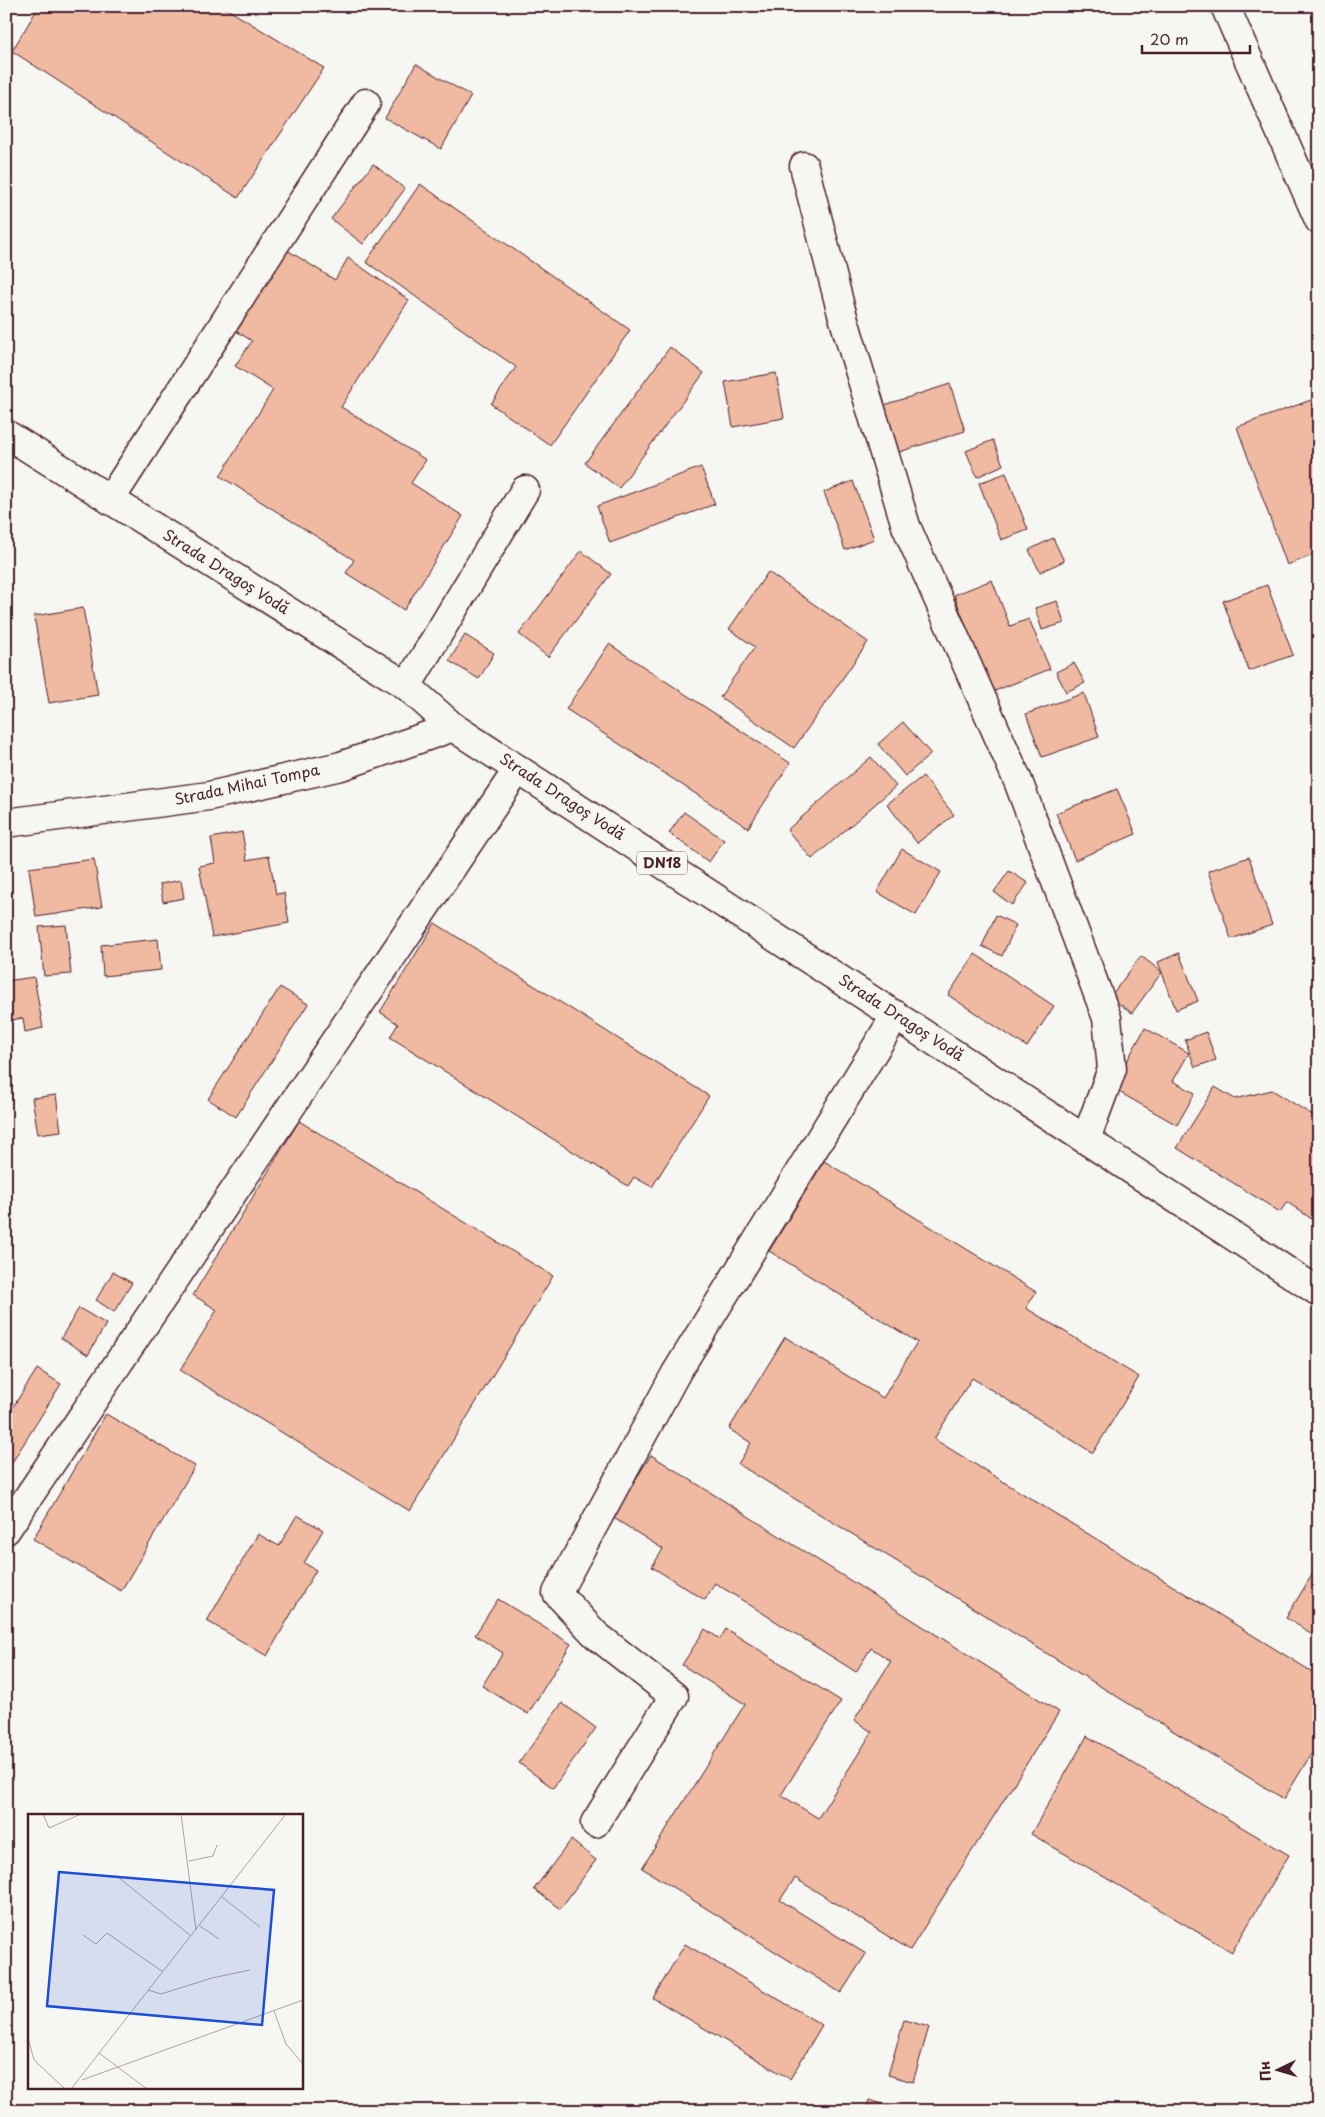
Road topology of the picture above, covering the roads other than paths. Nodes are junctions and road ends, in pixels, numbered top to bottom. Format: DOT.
graph roads {
  1 [pos="1225,6"];
  2 [pos="366,103"];
  3 [pos="804,166"];
  4 [pos="1319,220"];
  5 [pos="6,434"];
  6 [pos="525,490"];
  7 [pos="110,500"];
  8 [pos="408,686"];
  9 [pos="453,727"];
  10 [pos="518,769"];
  11 [pos="6,823"];
  12 [pos="896,1015"];
  13 [pos="1086,1140"];
  14 [pos="1319,1292"];
  15 [pos="6,1530"];
  16 [pos="595,1823"];
  1 -- 4 [label="main road"];
  2 -- 7 [label="main road"];
  3 -- 13 [label="main road"];
  5 -- 7 [label="main road, Strada Dragoș Vodă / DN18"];
  6 -- 8 [label="main road"];
  7 -- 8 [label="main road, Strada Dragoș Vodă / DN18"];
  8 -- 9 [label="main road, Strada Dragoș Vodă / DN18"];
  9 -- 10 [label="main road, Strada Dragoș Vodă / DN18"];
  9 -- 11 [label="main road, Strada Mihai Tompa"];
  10 -- 12 [label="main road, Strada Dragoș Vodă / DN18"];
  10 -- 15 [label="main road"];
  12 -- 13 [label="main road, Strada Dragoș Vodă / DN18"];
  12 -- 16 [label="main road"];
  13 -- 14 [label="main road, Strada Dragoș Vodă / DN18"];
}
